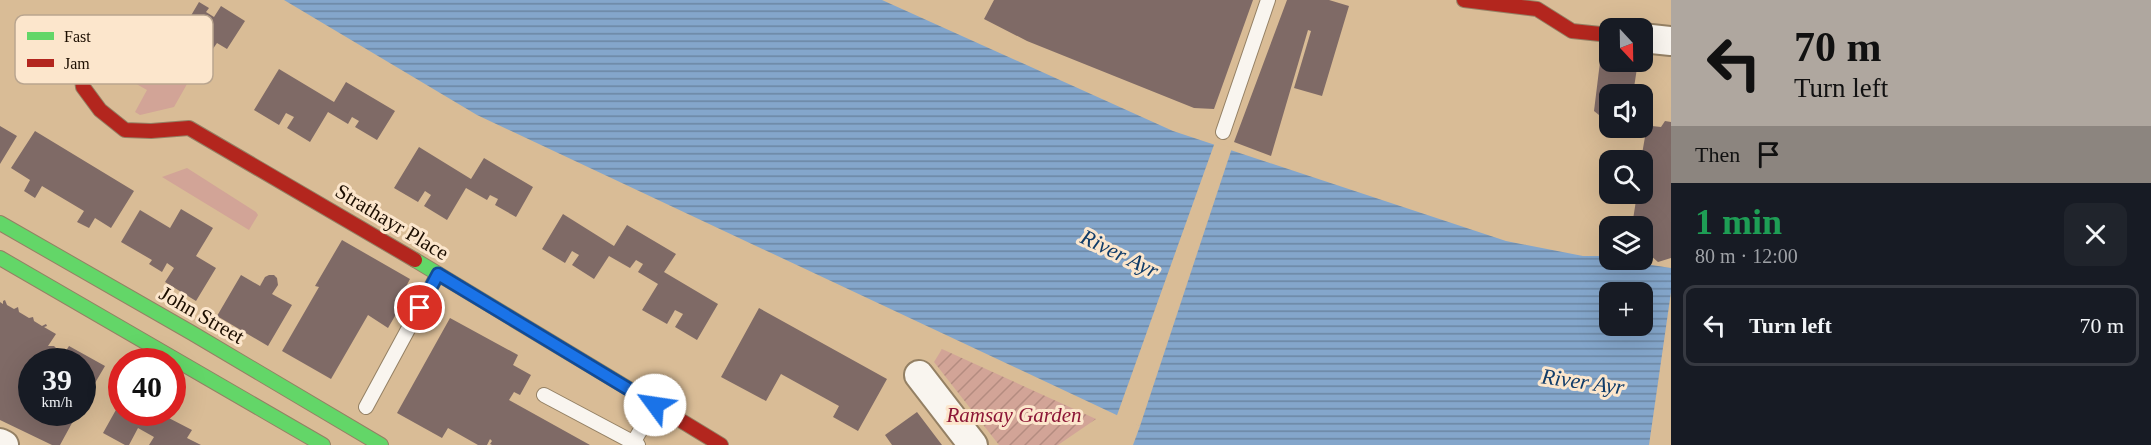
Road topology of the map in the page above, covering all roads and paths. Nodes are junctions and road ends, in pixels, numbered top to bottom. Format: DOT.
graph roads {
  1 [pos="1268,0"];
  2 [pos="1464,0"];
  3 [pos="1599,34"];
  4 [pos="1653,39"];
  5 [pos="1671,41"];
  6 [pos="83,84"];
  7 [pos="1223,132"];
  8 [pos="0,223"];
  9 [pos="0,258"];
  10 [pos="438,274"];
  11 [pos="919,375"];
  12 [pos="544,395"];
  13 [pos="655,405"];
  14 [pos="366,407"];
  15 [pos="0,443"];
  16 [pos="635,444"];
  17 [pos="4,445"];
  18 [pos="323,445"];
  19 [pos="381,445"];
  20 [pos="721,445"];
  21 [pos="973,445"];
  1 -- 7 [label="lane"];
  2 -- 3 [label="street"];
  4 -- 5 [label="street"];
  6 -- 10 [label="street, Strathayr Place"];
  8 -- 19 [label="street, John Street"];
  9 -- 18 [label="street"];
  10 -- 13 [label="street, Strathayr Place"];
  10 -- 14 [label="lane"];
  11 -- 21 [label="street"];
  12 -- 16 [label="lane"];
  13 -- 16 [label="lane"];
  13 -- 20 [label="street, Strathayr Place"];
  15 -- 17 [label="street"];
}
